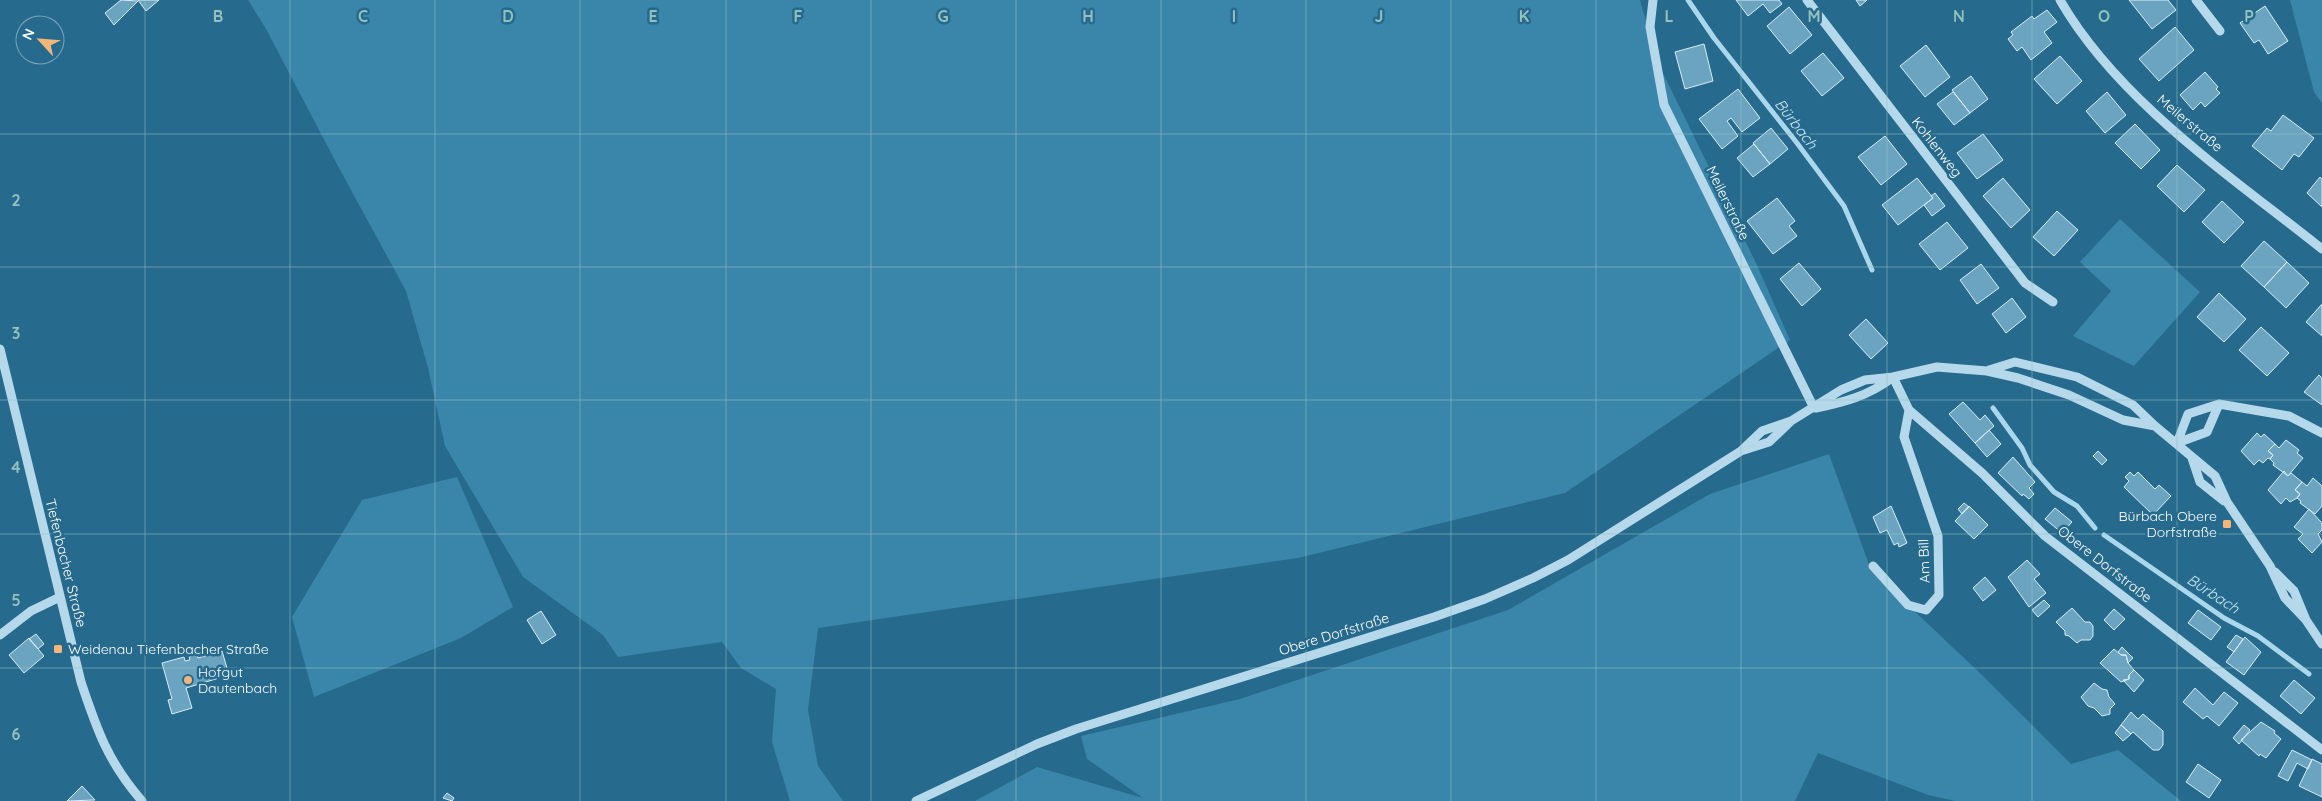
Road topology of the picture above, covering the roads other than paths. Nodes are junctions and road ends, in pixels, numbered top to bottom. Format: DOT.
graph roads {
  1 [pos="1653,0"];
  2 [pos="1807,0"];
  3 [pos="2060,0"];
  4 [pos="2196,0"];
  5 [pos="2220,31"];
  6 [pos="2322,249"];
  7 [pos="2053,302"];
  8 [pos="0,349"];
  9 [pos="1987,371"];
  10 [pos="1893,377"];
  11 [pos="2219,404"];
  12 [pos="1814,408"];
  13 [pos="1909,410"];
  14 [pos="2155,426"];
  15 [pos="2322,432"];
  16 [pos="2177,443"];
  17 [pos="2192,458"];
  18 [pos="2227,502"];
  19 [pos="1873,566"];
  20 [pos="60,597"];
  21 [pos="0,635"];
  22 [pos="2322,644"];
  23 [pos="2322,750"];
  24 [pos="139,797"];
  25 [pos="128,801"];
  26 [pos="916,801"];
  1 -- 12 [label="street, Meilerstraße"];
  2 -- 7 [label="street, Kohlenweg"];
  3 -- 6 [label="street, Meilerstraße"];
  4 -- 5 [label="street"];
  8 -- 20 [label="street, Tiefenbacher Straße"];
  9 -- 10 [label="street, Obere Dorfstraße"];
  9 -- 14 [label="street, Obere Dorfstraße"];
  9 -- 14 [label="street, Obere Dorfstraße"];
  10 -- 12 [label="street, Obere Dorfstraße"];
  10 -- 12 [label="street, Obere Dorfstraße"];
  10 -- 13 [label="street, Obere Dorfstraße"];
  11 -- 15 [label="street"];
  11 -- 16 [label="street"];
  11 -- 16 [label="street"];
  12 -- 26 [label="street, Obere Dorfstraße"];
  13 -- 19 [label="street, Am Bill"];
  13 -- 23 [label="street, Obere Dorfstraße"];
  14 -- 16 [label="street, Obere Dorfstraße"];
  16 -- 17 [label="street, Obere Dorfstraße"];
  17 -- 18 [label="street, Obere Dorfstraße"];
  17 -- 18 [label="street, Obere Dorfstraße"];
  18 -- 22 [label="street, Obere Dorfstraße"];
  20 -- 21 [label="street"];
  20 -- 24 [label="street, Tiefenbacher Straße"];
  24 -- 25 [label="street"];
}
